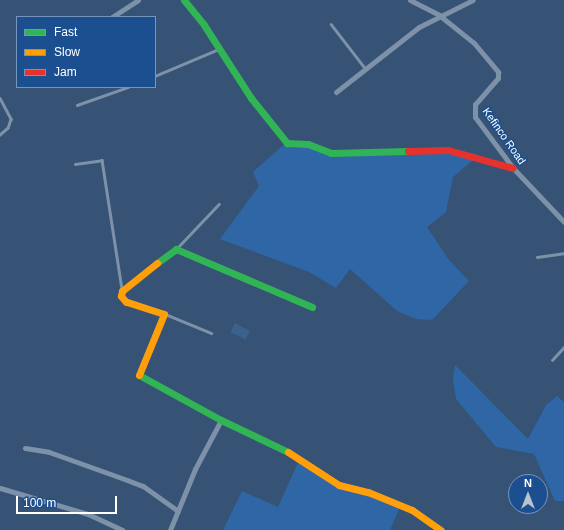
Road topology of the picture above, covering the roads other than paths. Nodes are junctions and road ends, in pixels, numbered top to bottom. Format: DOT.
graph roads {
  1 [pos="138,0"];
  2 [pos="184,0"];
  3 [pos="410,0"];
  4 [pos="470,1"];
  5 [pos="439,15"];
  6 [pos="114,16"];
  7 [pos="331,24"];
  8 [pos="220,49"];
  9 [pos="366,69"];
  10 [pos="156,76"];
  11 [pos="125,88"];
  12 [pos="336,92"];
  13 [pos="0,98"];
  14 [pos="77,105"];
  15 [pos="0,136"];
  16 [pos="75,164"];
  17 [pos="513,168"];
  18 [pos="220,204"];
  19 [pos="564,222"];
  20 [pos="176,249"];
  21 [pos="564,253"];
  22 [pos="537,256"];
  23 [pos="122,291"];
  24 [pos="312,308"];
  25 [pos="164,314"];
  26 [pos="211,333"];
  27 [pos="564,347"];
  28 [pos="552,360"];
  29 [pos="221,420"];
  30 [pos="25,448"];
  31 [pos="0,488"];
  32 [pos="178,511"];
  33 [pos="123,530"];
  34 [pos="170,530"];
  35 [pos="441,530"];
  1 -- 6 [label="street"];
  2 -- 8 [label="street"];
  3 -- 5 [label="street, Kefinco Road"];
  4 -- 5 [label="street"];
  5 -- 9 [label="street"];
  5 -- 17 [label="street, Kefinco Road"];
  7 -- 9 [label="lane"];
  8 -- 10 [label="lane"];
  8 -- 17 [label="street"];
  9 -- 12 [label="street"];
  11 -- 14 [label="lane"];
  13 -- 15 [label="lane"];
  16 -- 23 [label="lane"];
  17 -- 19 [label="street, Kefinco Road"];
  18 -- 20 [label="lane"];
  20 -- 23 [label="street"];
  20 -- 24 [label="street"];
  21 -- 22 [label="lane"];
  23 -- 25 [label="street"];
  25 -- 26 [label="lane"];
  25 -- 29 [label="street"];
  27 -- 28 [label="lane"];
  29 -- 32 [label="street"];
  29 -- 35 [label="street"];
  30 -- 32 [label="street"];
  31 -- 33 [label="street"];
  32 -- 34 [label="street"];
}
